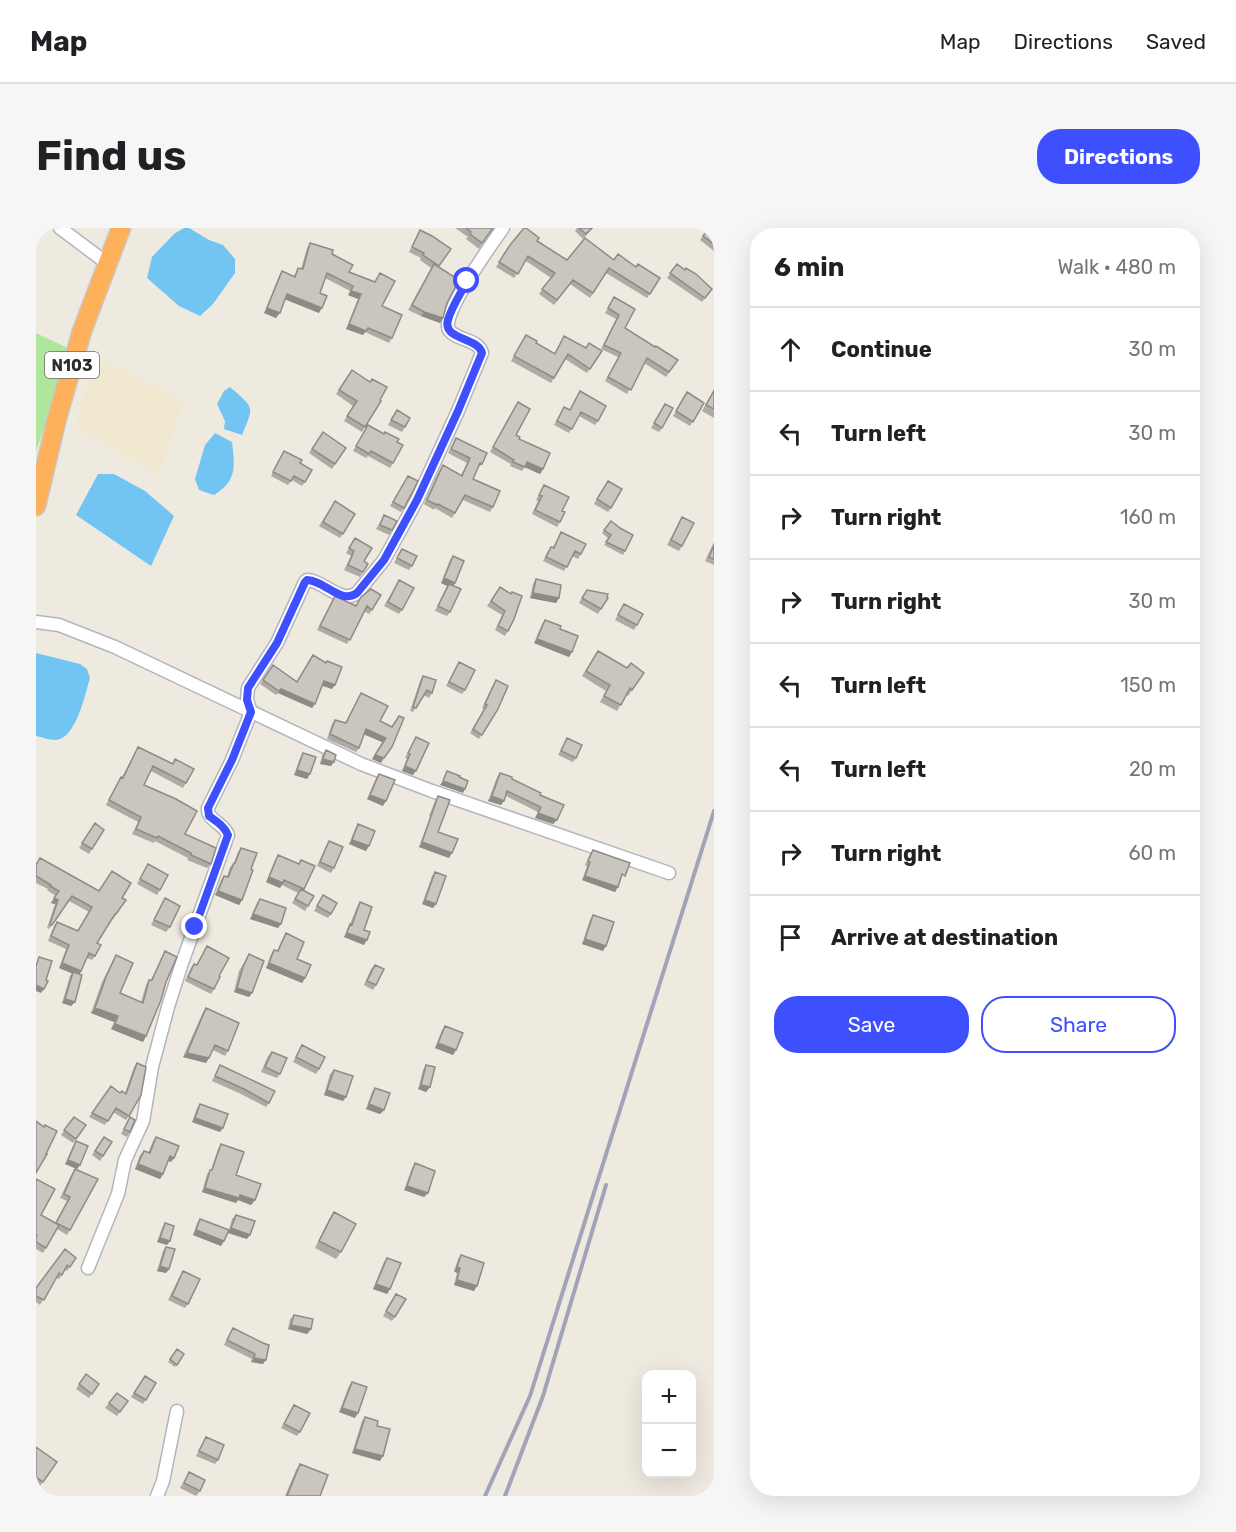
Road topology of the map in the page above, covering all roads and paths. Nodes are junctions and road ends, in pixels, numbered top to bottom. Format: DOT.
graph roads {
  1 [pos="60,228"];
  2 [pos="121,228"];
  3 [pos="503,228"];
  4 [pos="108,264"];
  5 [pos="36,506"];
  6 [pos="36,622"];
  7 [pos="251,712"];
  8 [pos="669,873"];
  9 [pos="88,1268"];
  10 [pos="177,1411"];
  11 [pos="157,1496"];
  1 -- 4 [label="street"];
  2 -- 4 [label="highway, N103"];
  3 -- 7 [label="street"];
  4 -- 5 [label="highway, N103"];
  6 -- 7 [label="street"];
  7 -- 8 [label="street"];
  7 -- 9 [label="street"];
  10 -- 11 [label="street"];
}
